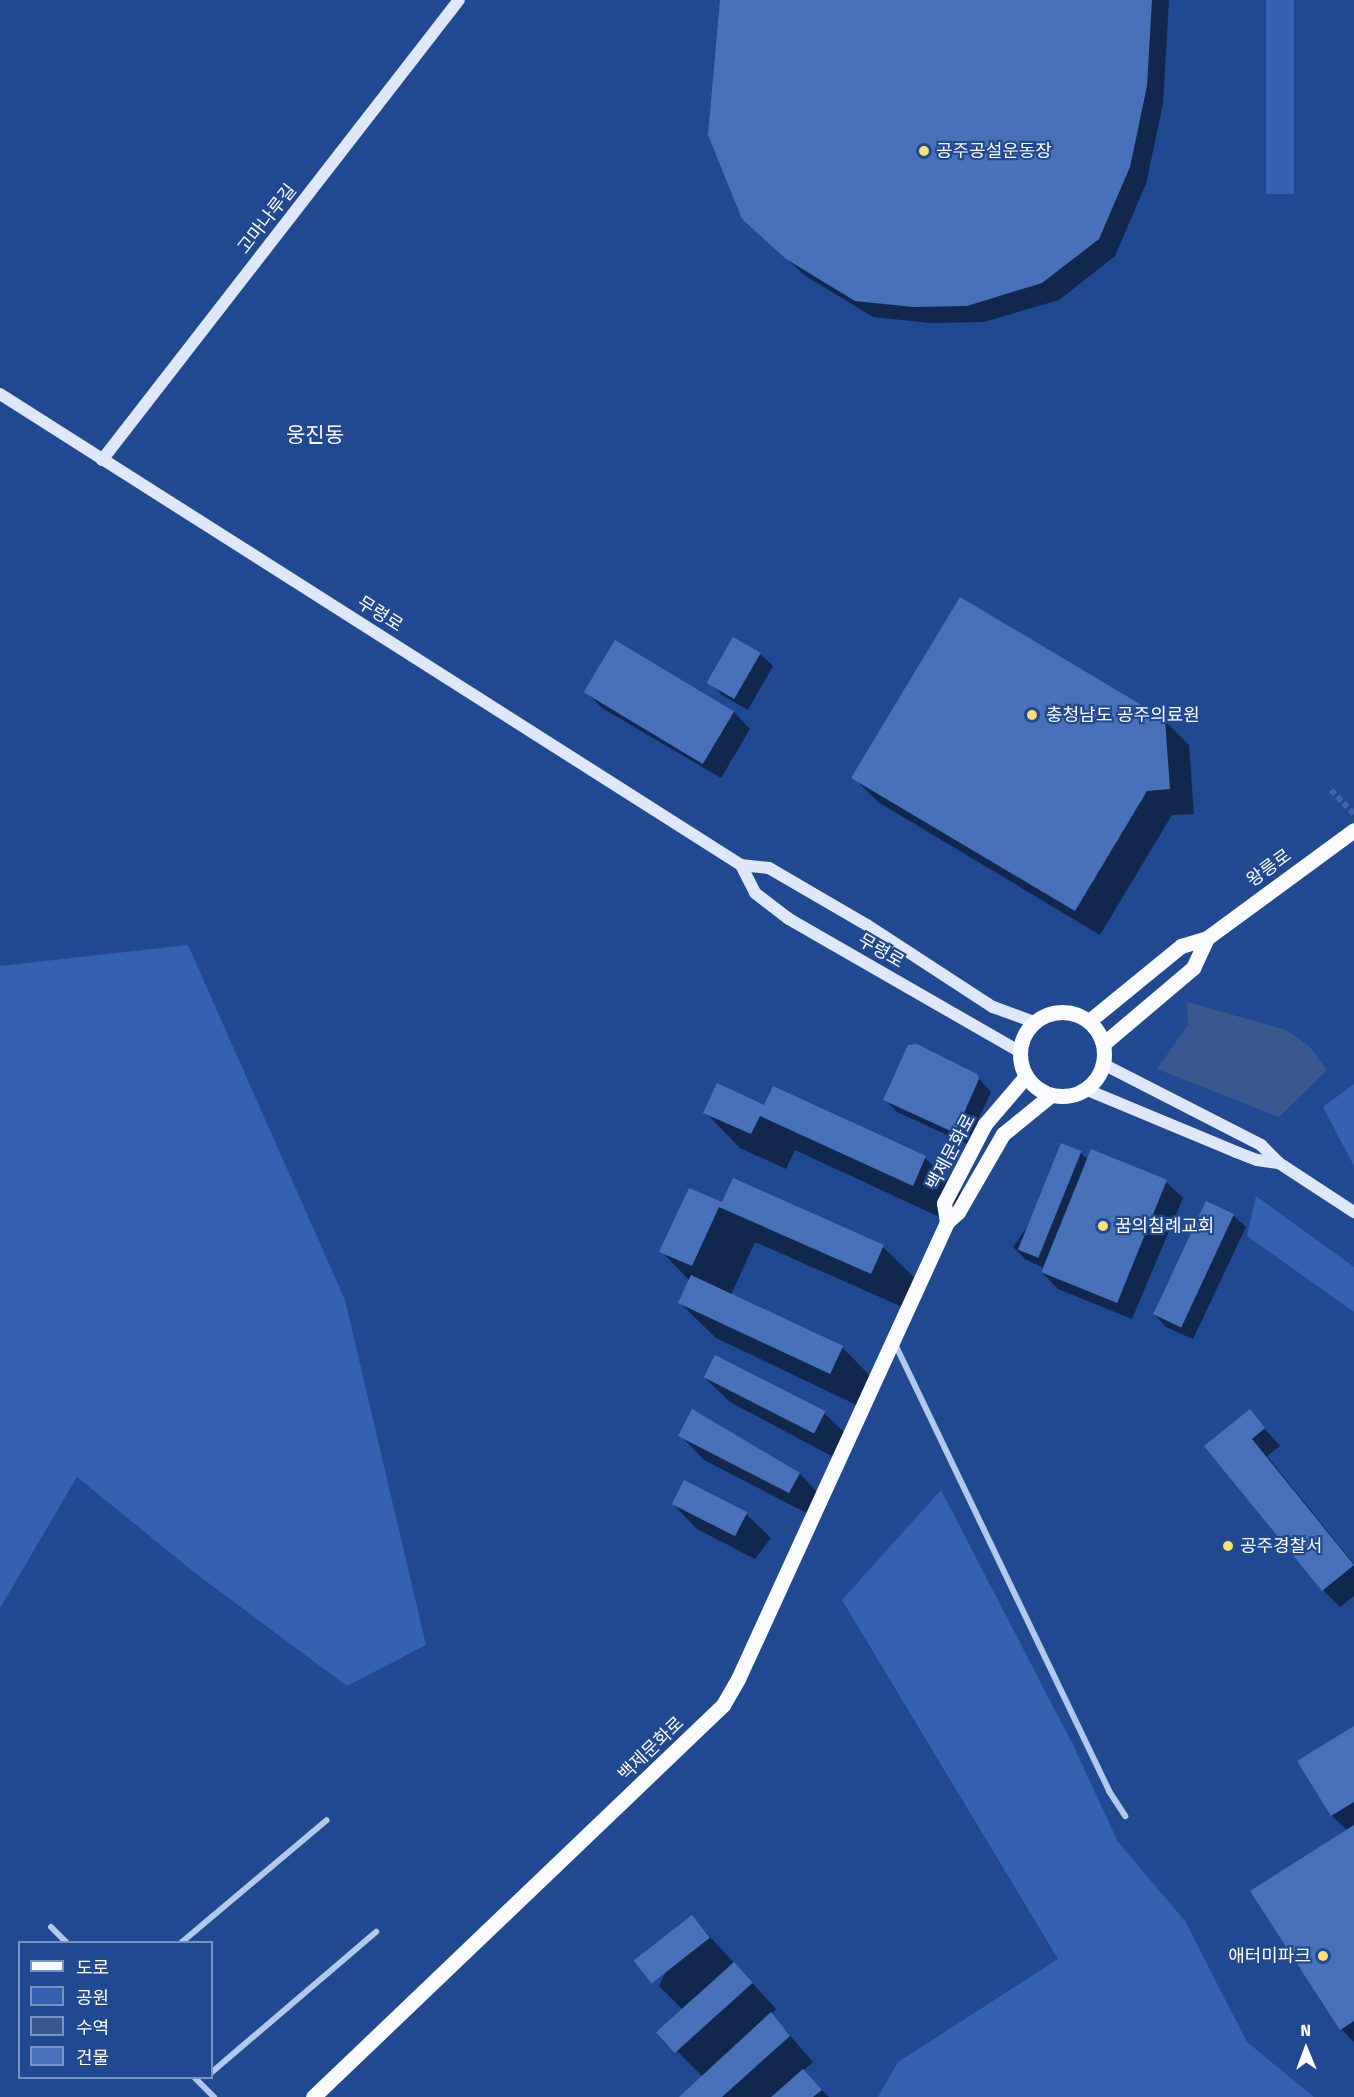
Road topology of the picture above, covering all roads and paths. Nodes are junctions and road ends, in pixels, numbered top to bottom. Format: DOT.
graph roads {
  1 [pos="459,0"];
  2 [pos="0,394"];
  3 [pos="102,460"];
  4 [pos="1354,830"];
  5 [pos="741,865"];
  6 [pos="1207,938"];
  7 [pos="1089,1021"];
  8 [pos="1034,1022"];
  9 [pos="1103,1044"];
  10 [pos="1019,1051"];
  11 [pos="1103,1064"];
  12 [pos="1026,1076"];
  13 [pos="1085,1089"];
  14 [pos="1051,1095"];
  15 [pos="1279,1163"];
  16 [pos="1354,1212"];
  17 [pos="947,1222"];
  18 [pos="893,1341"];
  19 [pos="1125,1816"];
  20 [pos="327,1820"];
  21 [pos="51,1927"];
  22 [pos="376,1932"];
  23 [pos="65,1941"];
  24 [pos="183,1941"];
  25 [pos="213,2071"];
  26 [pos="200,2079"];
  27 [pos="214,2097"];
  28 [pos="313,2097"];
  1 -- 3 [label="main road, 고마나루길"];
  2 -- 3 [label="main road, 무령로"];
  3 -- 5 [label="main road, 무령로"];
  4 -- 6 [label="main road, 왕릉로"];
  5 -- 8 [label="main road, 무령로"];
  5 -- 10 [label="main road, 무령로"];
  6 -- 7 [label="main road, 왕릉로"];
  6 -- 9 [label="main road"];
  7 -- 8 [label="main road"];
  7 -- 9 [label="main road"];
  8 -- 10 [label="main road"];
  9 -- 11 [label="main road"];
  10 -- 12 [label="main road"];
  11 -- 13 [label="main road"];
  11 -- 15 [label="main road"];
  12 -- 14 [label="main road"];
  12 -- 17 [label="main road, 백제문화로"];
  13 -- 14 [label="main road"];
  13 -- 15 [label="main road"];
  14 -- 17 [label="main road, 백제문화로"];
  15 -- 16 [label="main road"];
  17 -- 18 [label="main road, 백제문화로"];
  18 -- 19 [label="street"];
  18 -- 28 [label="main road, 백제문화로"];
  20 -- 24 [label="street"];
  21 -- 23 [label="street"];
  22 -- 25 [label="street"];
  26 -- 27 [label="street"];
}
